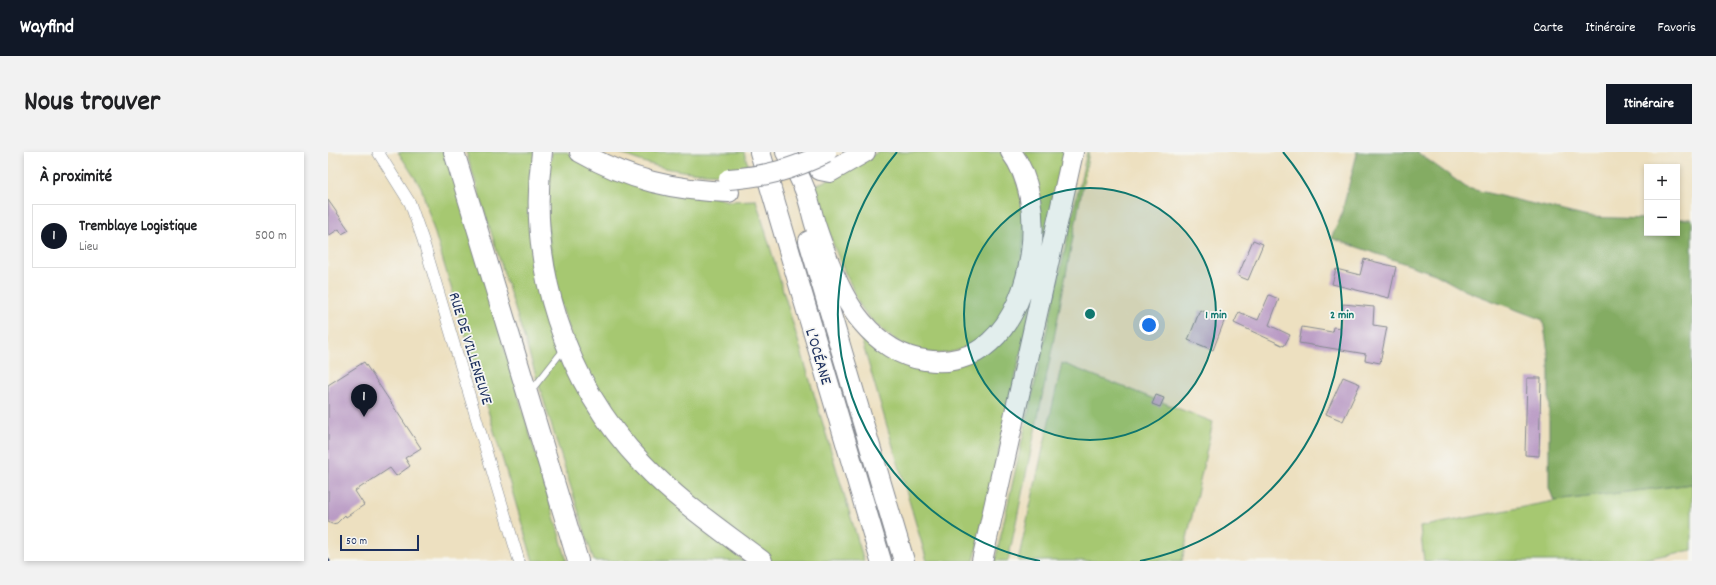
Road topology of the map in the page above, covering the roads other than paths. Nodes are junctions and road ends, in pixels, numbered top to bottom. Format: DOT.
graph roads {
  1 [pos="378,152"];
  2 [pos="454,152"];
  3 [pos="542,152"];
  4 [pos="580,152"];
  5 [pos="608,152"];
  6 [pos="760,152"];
  7 [pos="785,152"];
  8 [pos="851,152"];
  9 [pos="866,152"];
  10 [pos="1011,152"];
  11 [pos="1073,152"];
  12 [pos="827,163"];
  13 [pos="729,185"];
  14 [pos="567,346"];
  15 [pos="527,395"];
  16 [pos="519,561"];
  17 [pos="578,561"];
  18 [pos="762,561"];
  19 [pos="881,561"];
  20 [pos="904,561"];
  21 [pos="982,561"];
  1 -- 16 [label="street, RUE DE VILLENEUVE"];
  2 -- 15 [label="highway"];
  3 -- 14 [label="highway"];
  4 -- 13 [label="highway"];
  5 -- 13 [label="highway"];
  6 -- 19 [label="highway, L’OCÉANE"];
  7 -- 10 [label="highway"];
  7 -- 20 [label="highway, L’OCÉANE"];
  8 -- 12 [label="highway"];
  9 -- 12 [label="highway"];
  11 -- 21 [label="highway"];
  12 -- 13 [label="highway, bridge"];
  14 -- 15 [label="lane"];
  14 -- 18 [label="highway"];
  15 -- 17 [label="highway"];
}
